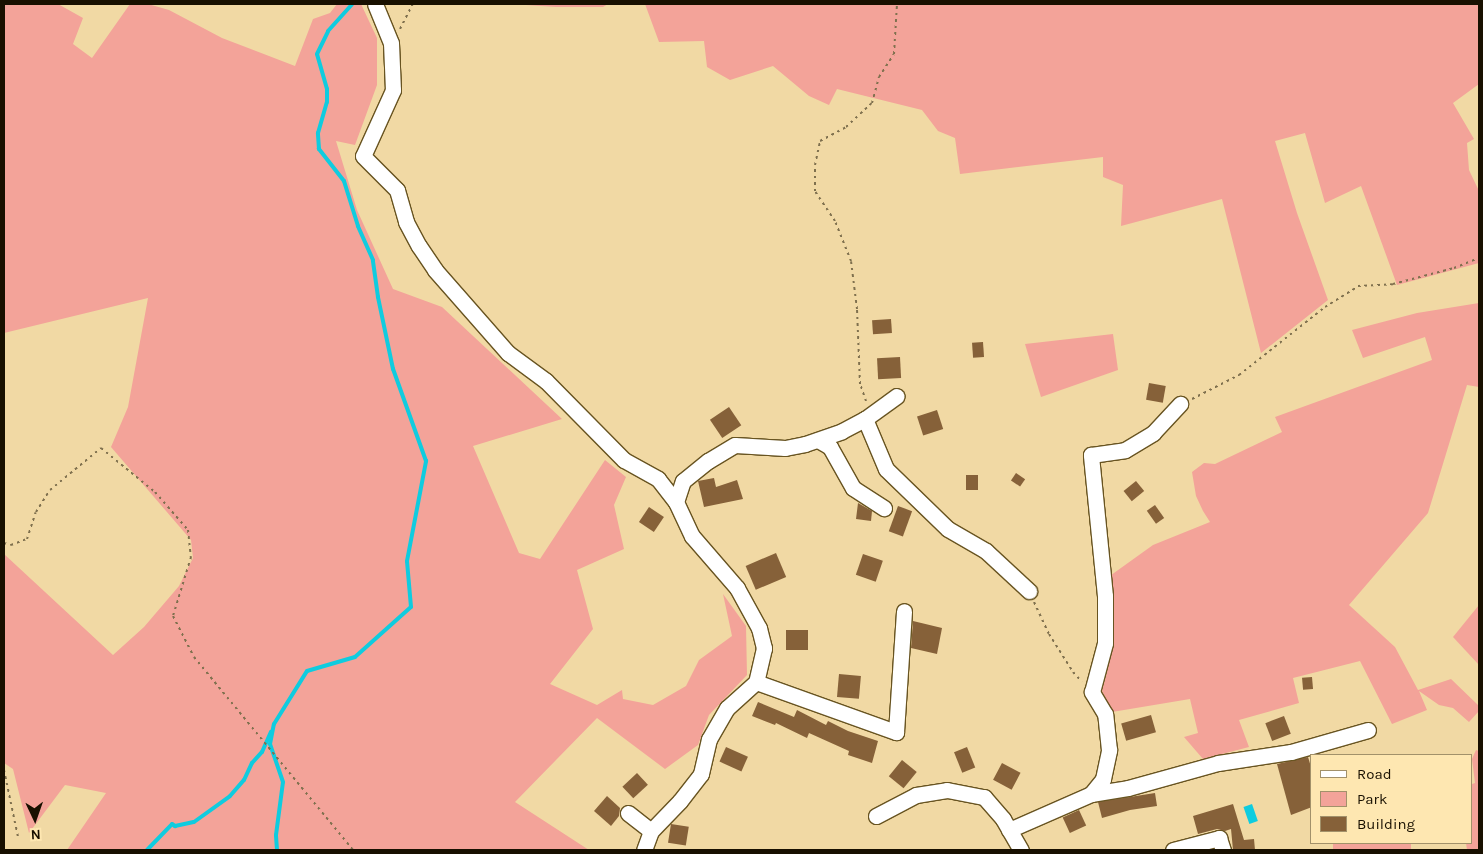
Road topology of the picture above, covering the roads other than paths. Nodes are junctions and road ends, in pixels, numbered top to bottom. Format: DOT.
graph roads {
  1 [pos="375,4"];
  2 [pos="897,396"];
  3 [pos="1180,404"];
  4 [pos="868,417"];
  5 [pos="818,440"];
  6 [pos="676,502"];
  7 [pos="884,508"];
  8 [pos="1029,591"];
  9 [pos="904,611"];
  10 [pos="756,682"];
  11 [pos="1368,730"];
  12 [pos="1091,794"];
  13 [pos="628,813"];
  14 [pos="876,816"];
  15 [pos="1009,830"];
  16 [pos="651,831"];
  17 [pos="644,850"];
  18 [pos="1021,850"];
  19 [pos="1173,850"];
  20 [pos="1223,850"];
  1 -- 6 [label="street"];
  2 -- 4 [label="street"];
  3 -- 12 [label="street"];
  4 -- 5 [label="street"];
  4 -- 8 [label="street"];
  5 -- 6 [label="street"];
  5 -- 7 [label="street"];
  6 -- 10 [label="street"];
  9 -- 10 [label="street"];
  10 -- 16 [label="street"];
  11 -- 12 [label="street"];
  12 -- 15 [label="street"];
  13 -- 16 [label="street"];
  14 -- 15 [label="street"];
  15 -- 18 [label="street"];
  16 -- 17 [label="street"];
  19 -- 20 [label="street"];
}
